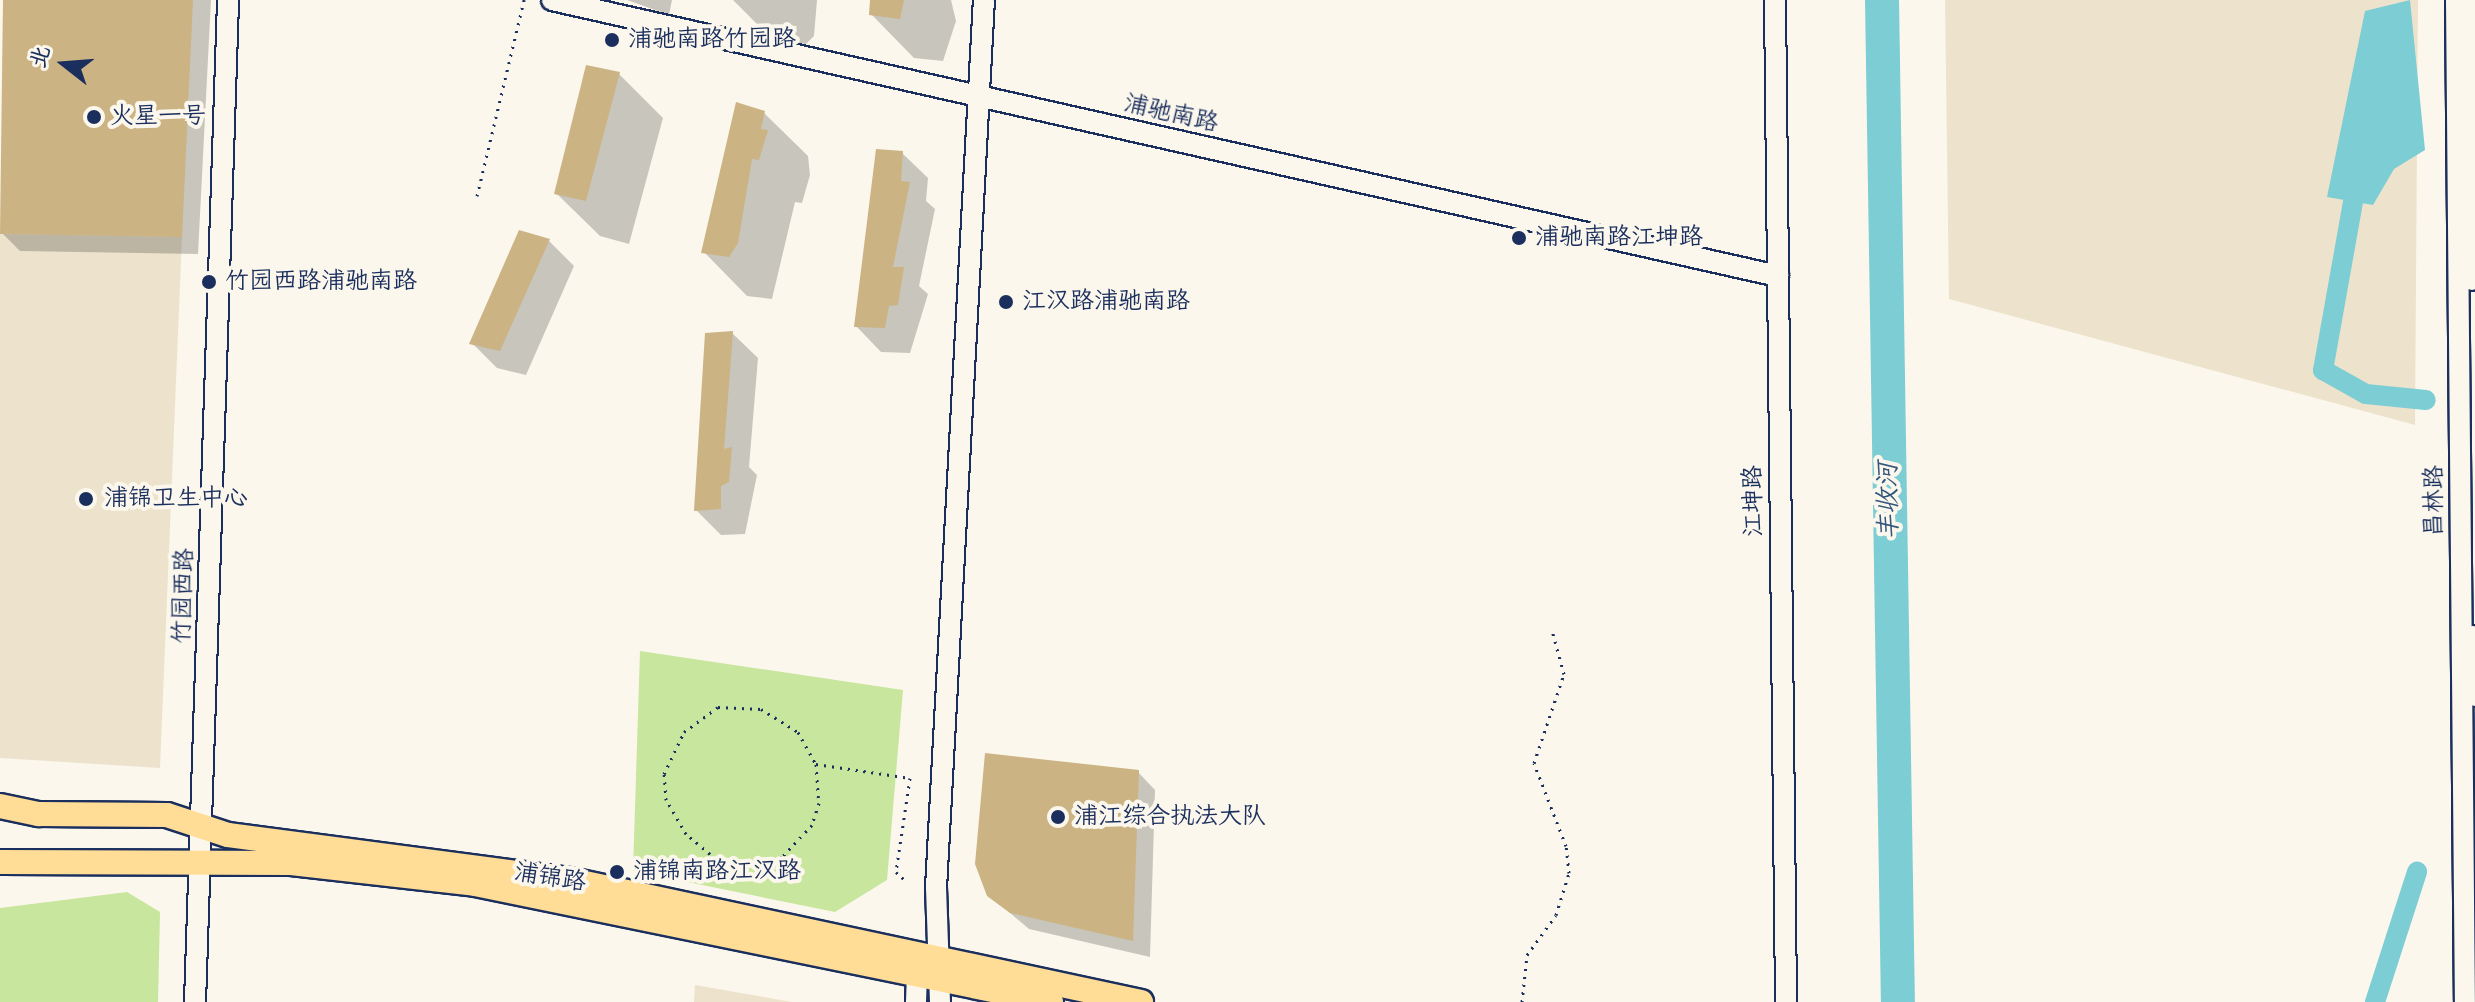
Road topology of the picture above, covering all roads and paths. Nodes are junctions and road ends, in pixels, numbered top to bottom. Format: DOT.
graph roads {
  1 [pos="228,0"];
  2 [pos="524,0"];
  3 [pos="552,0"];
  4 [pos="984,0"];
  5 [pos="1775,0"];
  6 [pos="2456,0"];
  7 [pos="2472,0"];
  8 [pos="979,98"];
  9 [pos="477,196"];
  10 [pos="1778,276"];
  11 [pos="1552,630"];
  12 [pos="2474,637"];
  13 [pos="2475,696"];
  14 [pos="816,764"];
  15 [pos="0,806"];
  16 [pos="205,827"];
  17 [pos="201,859"];
  18 [pos="0,862"];
  19 [pos="907,882"];
  20 [pos="933,978"];
  21 [pos="195,1002"];
  22 [pos="916,1002"];
  23 [pos="1051,1002"];
  24 [pos="1141,1002"];
  25 [pos="1522,1002"];
  26 [pos="1786,1002"];
  27 [pos="2465,1002"];
  1 -- 16 [label="street, 竹园西路"];
  2 -- 9 [label="path"];
  3 -- 8 [label="street, 浦驰南路"];
  4 -- 8 [label="street"];
  5 -- 10 [label="street, 江坤路"];
  6 -- 27 [label="street, 昌林路"];
  7 -- 12 [label="street, 昌林路"];
  8 -- 10 [label="street, 浦驰南路"];
  8 -- 20 [label="street"];
  10 -- 26 [label="street, 江坤路"];
  11 -- 25 [label="path"];
  12 -- 13 [label="street, 昌林路"];
  14 -- 14 [label="path"];
  14 -- 19 [label="path"];
  15 -- 16 [label="main road, 浦锦路"];
  16 -- 17 [label="street, 竹园西路"];
  16 -- 20 [label="main road, 浦锦路"];
  17 -- 18 [label="main road, 浦锦路"];
  17 -- 20 [label="main road, 浦锦路"];
  17 -- 21 [label="street, 竹园西路"];
  20 -- 22 [label="street"];
  20 -- 23 [label="main road, 浦锦路"];
  20 -- 24 [label="main road, 浦锦路"];
}
